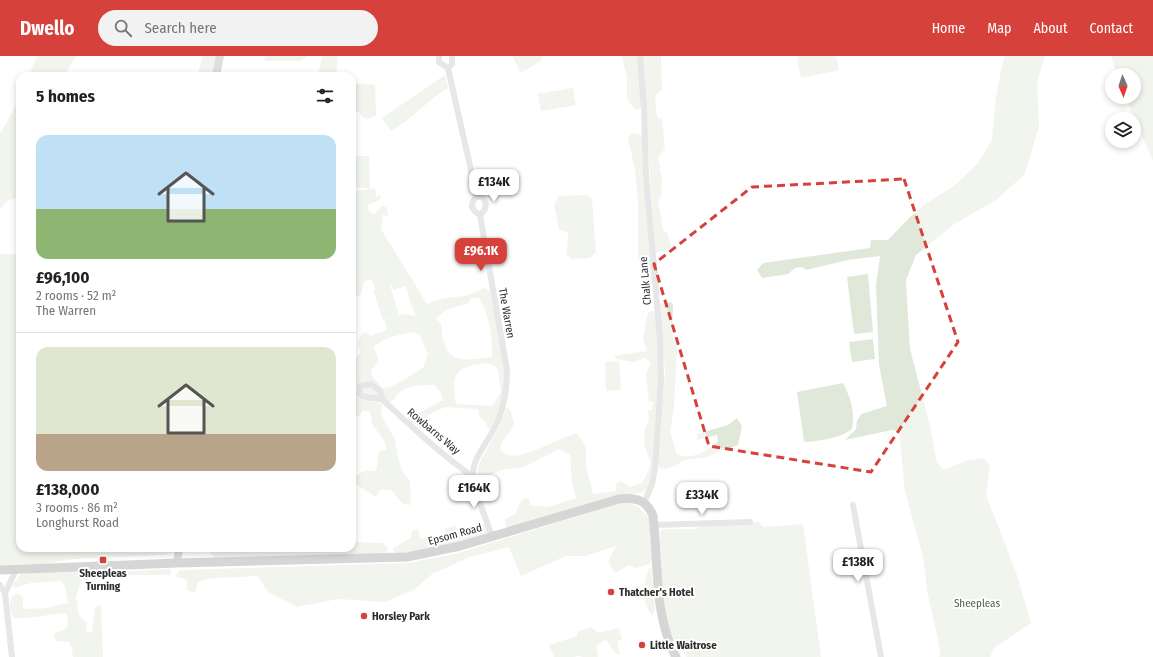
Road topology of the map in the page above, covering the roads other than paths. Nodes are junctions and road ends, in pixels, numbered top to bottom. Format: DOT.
graph roads {
  1 [pos="220,56"];
  2 [pos="439,56"];
  3 [pos="452,56"];
  4 [pos="640,56"];
  5 [pos="448,68"];
  6 [pos="217,72"];
  7 [pos="476,196"];
  8 [pos="480,215"];
  9 [pos="383,400"];
  10 [pos="473,476"];
  11 [pos="644,503"];
  12 [pos="853,505"];
  13 [pos="750,522"];
  14 [pos="654,525"];
  15 [pos="492,537"];
  16 [pos="178,552"];
  17 [pos="177,563"];
  18 [pos="0,570"];
  19 [pos="16,570"];
  20 [pos="0,585"];
  21 [pos="5,593"];
  22 [pos="12,657"];
  23 [pos="676,657"];
  24 [pos="881,657"];
  1 -- 6 [label="street"];
  2 -- 5 [label="street, The Warren"];
  3 -- 5 [label="street"];
  4 -- 11 [label="street, Chalk Lane"];
  5 -- 7 [label="street, The Warren"];
  7 -- 8 [label="street, The Warren"];
  7 -- 8 [label="street"];
  8 -- 10 [label="street, The Warren"];
  9 -- 10 [label="street, Rowbarns Way"];
  10 -- 15 [label="street"];
  11 -- 14 [label="main road"];
  11 -- 15 [label="main road, Epsom Road"];
  12 -- 24 [label="street"];
  13 -- 14 [label="street"];
  14 -- 23 [label="main road"];
  15 -- 17 [label="main road, Epsom Road"];
  16 -- 17 [label="street"];
  17 -- 19 [label="main road, Epsom Road"];
  18 -- 19 [label="main road, Epsom Road"];
  19 -- 21 [label="street"];
  20 -- 21 [label="street"];
  21 -- 22 [label="street"];
}
